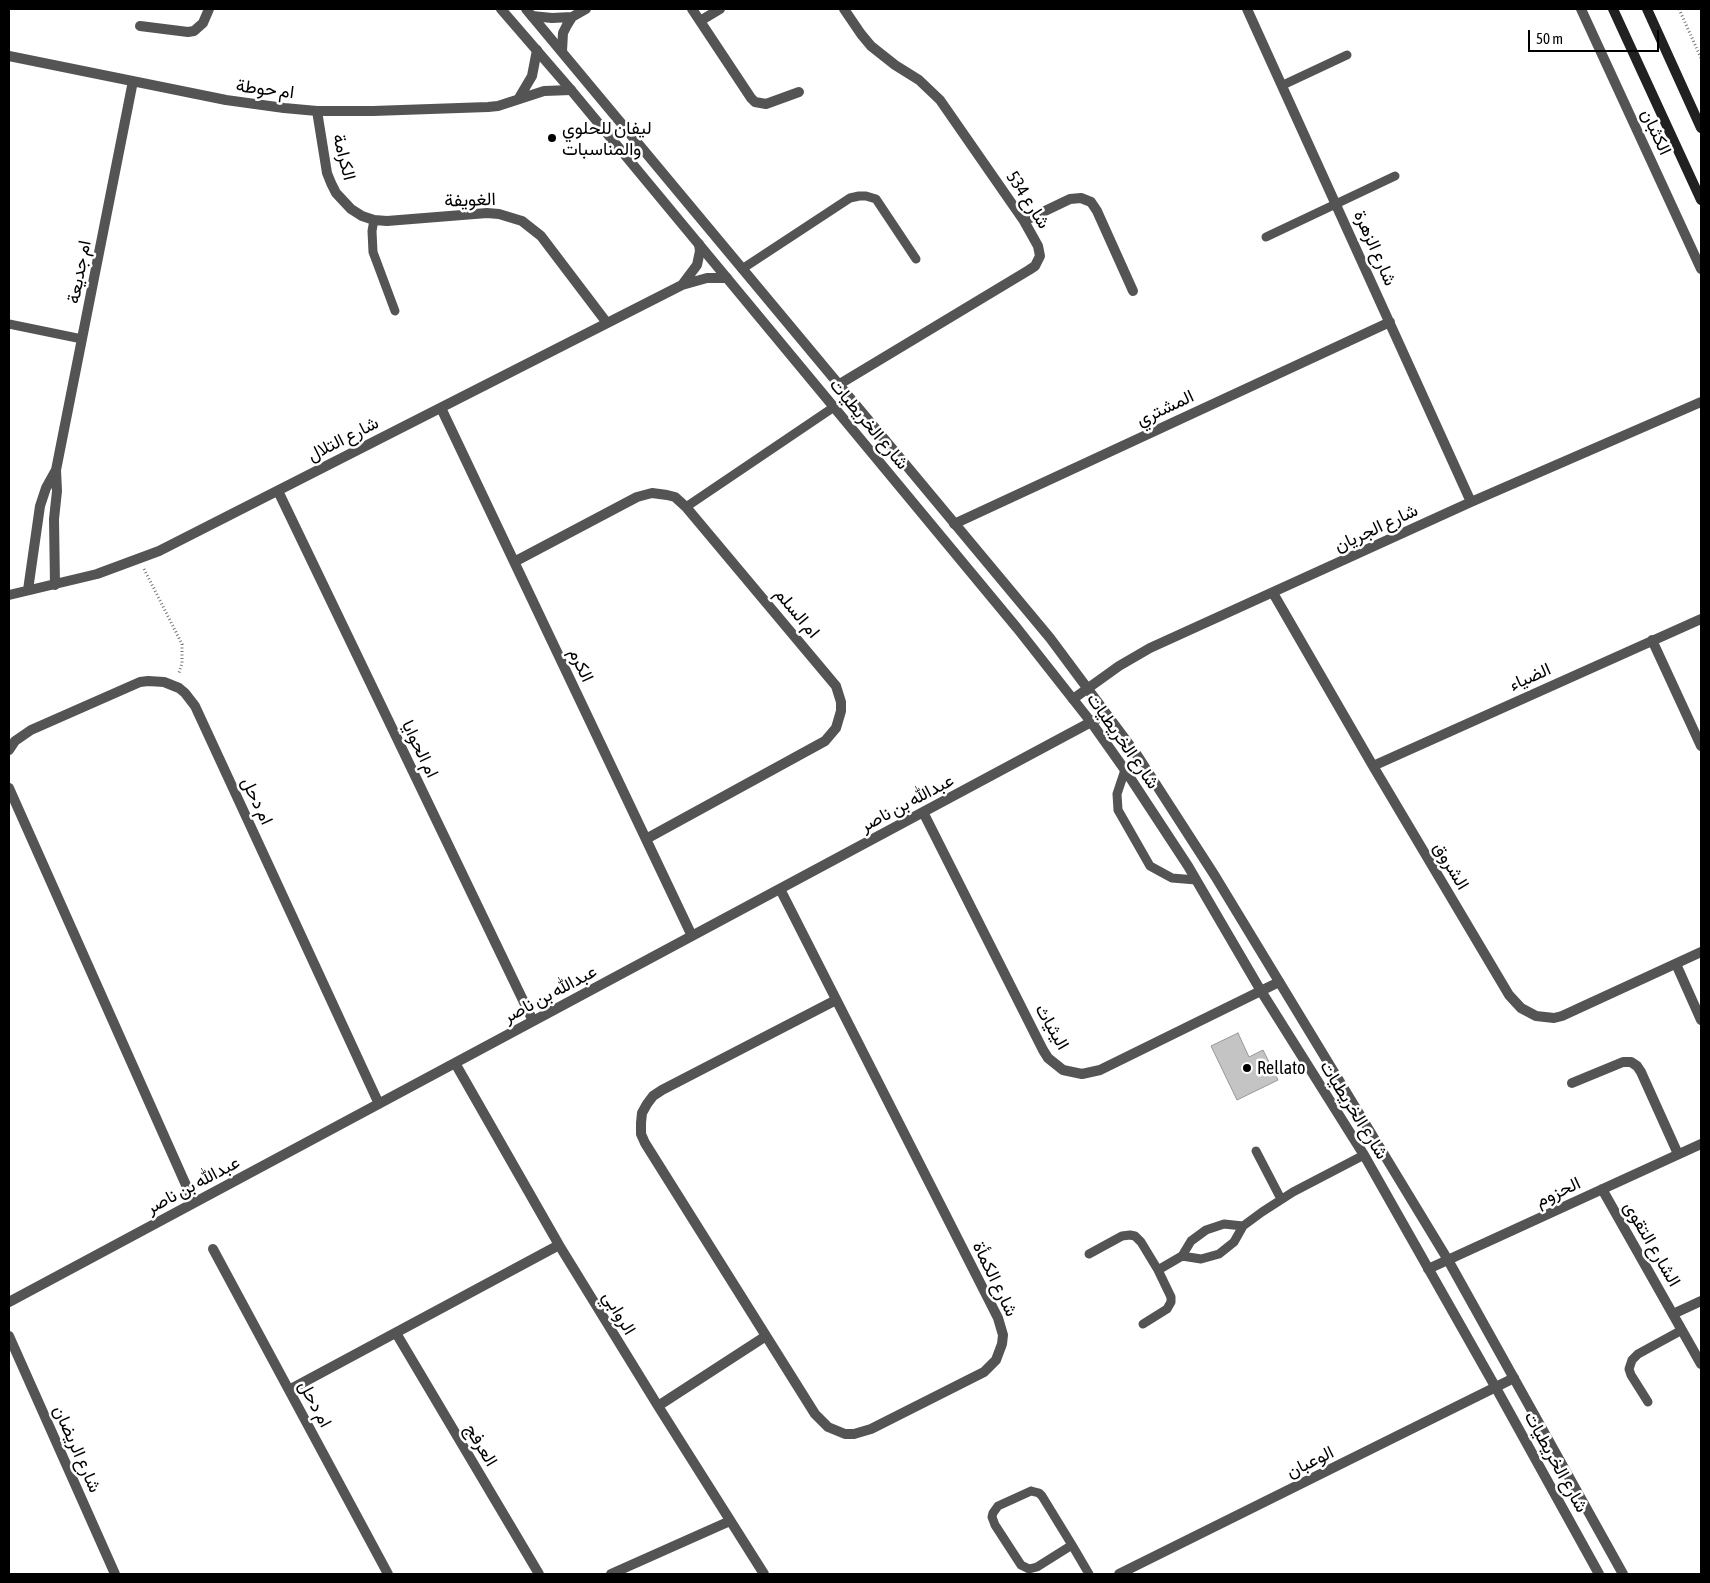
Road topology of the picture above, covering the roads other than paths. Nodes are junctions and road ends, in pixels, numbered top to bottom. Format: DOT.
graph roads {
  1 [pos="209,9"];
  2 [pos="501,9"];
  3 [pos="586,9"];
  4 [pos="692,9"];
  5 [pos="720,9"];
  6 [pos="844,9"];
  7 [pos="1247,9"];
  8 [pos="1581,9"];
  9 [pos="1613,9"];
  10 [pos="1647,9"];
  11 [pos="529,12"];
  12 [pos="572,17"];
  13 [pos="700,21"];
  14 [pos="140,26"];
  15 [pos="537,50"];
  16 [pos="562,51"];
  17 [pos="9,56"];
  18 [pos="1347,56"];
  19 [pos="133,81"];
  20 [pos="1282,85"];
  21 [pos="571,90"];
  22 [pos="799,92"];
  23 [pos="519,98"];
  24 [pos="317,111"];
  25 [pos="1701,128"];
  26 [pos="1395,176"];
  27 [pos="1701,200"];
  28 [pos="1336,203"];
  29 [pos="374,220"];
  30 [pos="1024,221"];
  31 [pos="1266,237"];
  32 [pos="699,244"];
  33 [pos="916,259"];
  34 [pos="742,269"];
  35 [pos="1701,269"];
  36 [pos="727,278"];
  37 [pos="682,285"];
  38 [pos="1133,291"];
  39 [pos="395,312"];
  40 [pos="1390,322"];
  41 [pos="607,323"];
  42 [pos="9,324"];
  43 [pos="82,339"];
  44 [pos="838,385"];
  45 [pos="1701,402"];
  46 [pos="834,407"];
  47 [pos="441,408"];
  48 [pos="56,470"];
  49 [pos="278,491"];
  50 [pos="1471,502"];
  51 [pos="686,506"];
  52 [pos="954,524"];
  53 [pos="514,562"];
  54 [pos="54,585"];
  55 [pos="28,590"];
  56 [pos="1273,593"];
  57 [pos="9,595"];
  58 [pos="1701,619"];
  59 [pos="1652,640"];
  60 [pos="1087,689"];
  61 [pos="1073,699"];
  62 [pos="1106,714"];
  63 [pos="1091,722"];
  64 [pos="1701,746"];
  65 [pos="9,750"];
  66 [pos="1373,766"];
  67 [pos="1125,770"];
  68 [pos="9,788"];
  69 [pos="924,812"];
  70 [pos="646,839"];
  71 [pos="1196,880"];
  72 [pos="780,889"];
  73 [pos="692,936"];
  74 [pos="1701,952"];
  75 [pos="1676,964"];
  76 [pos="1279,982"];
  77 [pos="1261,991"];
  78 [pos="836,1000"];
  79 [pos="1701,1020"];
  80 [pos="533,1021"];
  81 [pos="455,1063"];
  82 [pos="1572,1083"];
  83 [pos="379,1104"];
  84 [pos="1701,1144"];
  85 [pos="1256,1151"];
  86 [pos="1678,1154"];
  87 [pos="1364,1155"];
  88 [pos="1602,1189"];
  89 [pos="1282,1199"];
  90 [pos="194,1203"];
  91 [pos="1243,1226"];
  92 [pos="559,1245"];
  93 [pos="213,1249"];
  94 [pos="1089,1254"];
  95 [pos="1182,1256"];
  96 [pos="1448,1260"];
  97 [pos="1428,1269"];
  98 [pos="1158,1270"];
  99 [pos="1701,1301"];
  100 [pos="9,1302"];
  101 [pos="1673,1314"];
  102 [pos="1143,1324"];
  103 [pos="1682,1330"];
  104 [pos="396,1333"];
  105 [pos="9,1336"];
  106 [pos="766,1336"];
  107 [pos="1701,1364"];
  108 [pos="1514,1378"];
  109 [pos="1496,1388"];
  110 [pos="289,1390"];
  111 [pos="1648,1402"];
  112 [pos="658,1406"];
  113 [pos="730,1520"];
  114 [pos="1072,1545"];
  115 [pos="115,1574"];
  116 [pos="388,1574"];
  117 [pos="538,1574"];
  118 [pos="612,1574"];
  119 [pos="764,1574"];
  120 [pos="1089,1574"];
  121 [pos="1120,1574"];
  122 [pos="1599,1574"];
  123 [pos="1623,1574"];
  1 -- 14 [label="street"];
  2 -- 15 [label="street, شارع الخريطيات"];
  3 -- 12 [label="street"];
  4 -- 13 [label="street"];
  5 -- 13 [label="street"];
  6 -- 30 [label="street, شارع 534"];
  7 -- 20 [label="street, شارع الزهرة"];
  8 -- 35 [label="street, الكثبان"];
  9 -- 27 [label="main road"];
  10 -- 25 [label="main road"];
  11 -- 12 [label="street"];
  11 -- 16 [label="street, شارع الخريطيات"];
  12 -- 16 [label="street"];
  13 -- 22 [label="street"];
  15 -- 21 [label="street, شارع الخريطيات"];
  15 -- 23 [label="street"];
  16 -- 34 [label="street, شارع الخريطيات"];
  17 -- 19 [label="street, ام حوطة"];
  18 -- 20 [label="lane"];
  19 -- 24 [label="street, ام حوطة"];
  19 -- 43 [label="street, ام جديعة"];
  20 -- 28 [label="street, شارع الزهرة"];
  21 -- 23 [label="street, ام حوطة"];
  21 -- 32 [label="street, شارع الخريطيات"];
  23 -- 24 [label="street, ام حوطة"];
  24 -- 29 [label="street, الكرامة"];
  26 -- 28 [label="lane"];
  28 -- 31 [label="lane"];
  28 -- 40 [label="street, شارع الزهرة"];
  29 -- 39 [label="lane"];
  29 -- 41 [label="street, الغويفة"];
  30 -- 38 [label="street"];
  30 -- 44 [label="street, شارع 534"];
  32 -- 36 [label="street, شارع الخريطيات"];
  32 -- 37 [label="street"];
  33 -- 34 [label="lane"];
  34 -- 44 [label="street, شارع الخريطيات"];
  36 -- 37 [label="street, شارع التلال"];
  36 -- 46 [label="street, شارع الخريطيات"];
  37 -- 41 [label="street, شارع التلال"];
  40 -- 50 [label="street, شارع الزهرة"];
  40 -- 52 [label="street, المشتري"];
  41 -- 47 [label="street, شارع التلال"];
  42 -- 43 [label="lane"];
  43 -- 48 [label="street, ام جديعة"];
  44 -- 52 [label="street, شارع الخريطيات"];
  45 -- 50 [label="street, شارع الجريان"];
  46 -- 51 [label="lane"];
  46 -- 61 [label="street, شارع الخريطيات"];
  47 -- 49 [label="street, شارع التلال"];
  47 -- 53 [label="street, الكرم"];
  48 -- 54 [label="street, ام جديعة"];
  48 -- 55 [label="street, ام جديعة"];
  49 -- 54 [label="street, شارع التلال"];
  49 -- 80 [label="street, ام الحوايا"];
  50 -- 56 [label="street, شارع الجريان"];
  51 -- 53 [label="street, ام السلم"];
  51 -- 70 [label="street, ام السلم"];
  52 -- 60 [label="street, شارع الخريطيات"];
  53 -- 70 [label="street, الكرم"];
  54 -- 55 [label="street, شارع التلال"];
  55 -- 57 [label="street, شارع التلال"];
  56 -- 60 [label="street, شارع الجريان"];
  56 -- 66 [label="street, الشروق"];
  58 -- 59 [label="street, الضياء"];
  59 -- 64 [label="street"];
  59 -- 66 [label="street, الضياء"];
  60 -- 61 [label="street, شارع الجريان"];
  60 -- 62 [label="street, شارع الخريطيات"];
  61 -- 63 [label="street, شارع الخريطيات"];
  62 -- 63 [label="street, عبدالله بن ناصر"];
  62 -- 76 [label="street, شارع الخريطيات"];
  63 -- 67 [label="street, شارع الخريطيات"];
  63 -- 69 [label="street, عبدالله بن ناصر"];
  65 -- 83 [label="street, ام دحل"];
  66 -- 75 [label="street, الشروق"];
  67 -- 71 [label="street, شارع الخريطيات"];
  67 -- 71 [label="lane"];
  68 -- 90 [label="street"];
  69 -- 72 [label="street, عبدالله بن ناصر"];
  69 -- 77 [label="street, اليثياث"];
  70 -- 73 [label="street, الكرم"];
  71 -- 77 [label="street, شارع الخريطيات"];
  72 -- 73 [label="street, عبدالله بن ناصر"];
  72 -- 78 [label="street, شارع الكمأة"];
  73 -- 80 [label="street, عبدالله بن ناصر"];
  74 -- 75 [label="street, الشروق"];
  75 -- 79 [label="street"];
  76 -- 77 [label="street, اليثياث"];
  76 -- 96 [label="street, شارع الخريطيات"];
  77 -- 87 [label="street, شارع الخريطيات"];
  78 -- 106 [label="street, شارع الكمأة"];
  78 -- 106 [label="street, شارع الكمأة"];
  80 -- 81 [label="street, عبدالله بن ناصر"];
  81 -- 83 [label="street, عبدالله بن ناصر"];
  81 -- 92 [label="street, الروابي"];
  82 -- 86 [label="street"];
  83 -- 90 [label="street, عبدالله بن ناصر"];
  84 -- 86 [label="street, الحزوم"];
  85 -- 89 [label="lane"];
  86 -- 88 [label="street, الحزوم"];
  87 -- 89 [label="lane"];
  87 -- 97 [label="street, شارع الخريطيات"];
  88 -- 96 [label="street, الحزوم"];
  88 -- 101 [label="street, الشارع التقوى"];
  89 -- 91 [label="lane"];
  90 -- 100 [label="street, عبدالله بن ناصر"];
  91 -- 95 [label="lane"];
  91 -- 95 [label="lane"];
  92 -- 104 [label="street"];
  92 -- 112 [label="street, الروابي"];
  93 -- 110 [label="street, ام دحل"];
  94 -- 98 [label="lane"];
  95 -- 98 [label="lane"];
  96 -- 97 [label="street, الحزوم"];
  96 -- 108 [label="street, شارع الخريطيات"];
  97 -- 109 [label="street, شارع الخريطيات"];
  98 -- 102 [label="lane"];
  99 -- 101 [label="street, الشارع التقوى"];
  101 -- 103 [label="street, الشارع التقوى"];
  103 -- 107 [label="street, الشارع التقوى"];
  103 -- 111 [label="lane"];
  104 -- 110 [label="street"];
  104 -- 117 [label="street, العرفج"];
  105 -- 115 [label="street, شارع الريضان"];
  106 -- 112 [label="street"];
  108 -- 109 [label="street, الوعبان"];
  108 -- 123 [label="street, شارع الخريطيات"];
  109 -- 121 [label="street, الوعبان"];
  109 -- 122 [label="street, شارع الخريطيات"];
  110 -- 116 [label="street, ام دحل"];
  112 -- 113 [label="street, الروابي"];
  113 -- 118 [label="street"];
  113 -- 119 [label="street, الروابي"];
  114 -- 114 [label="lane"];
  114 -- 120 [label="lane"];
}
